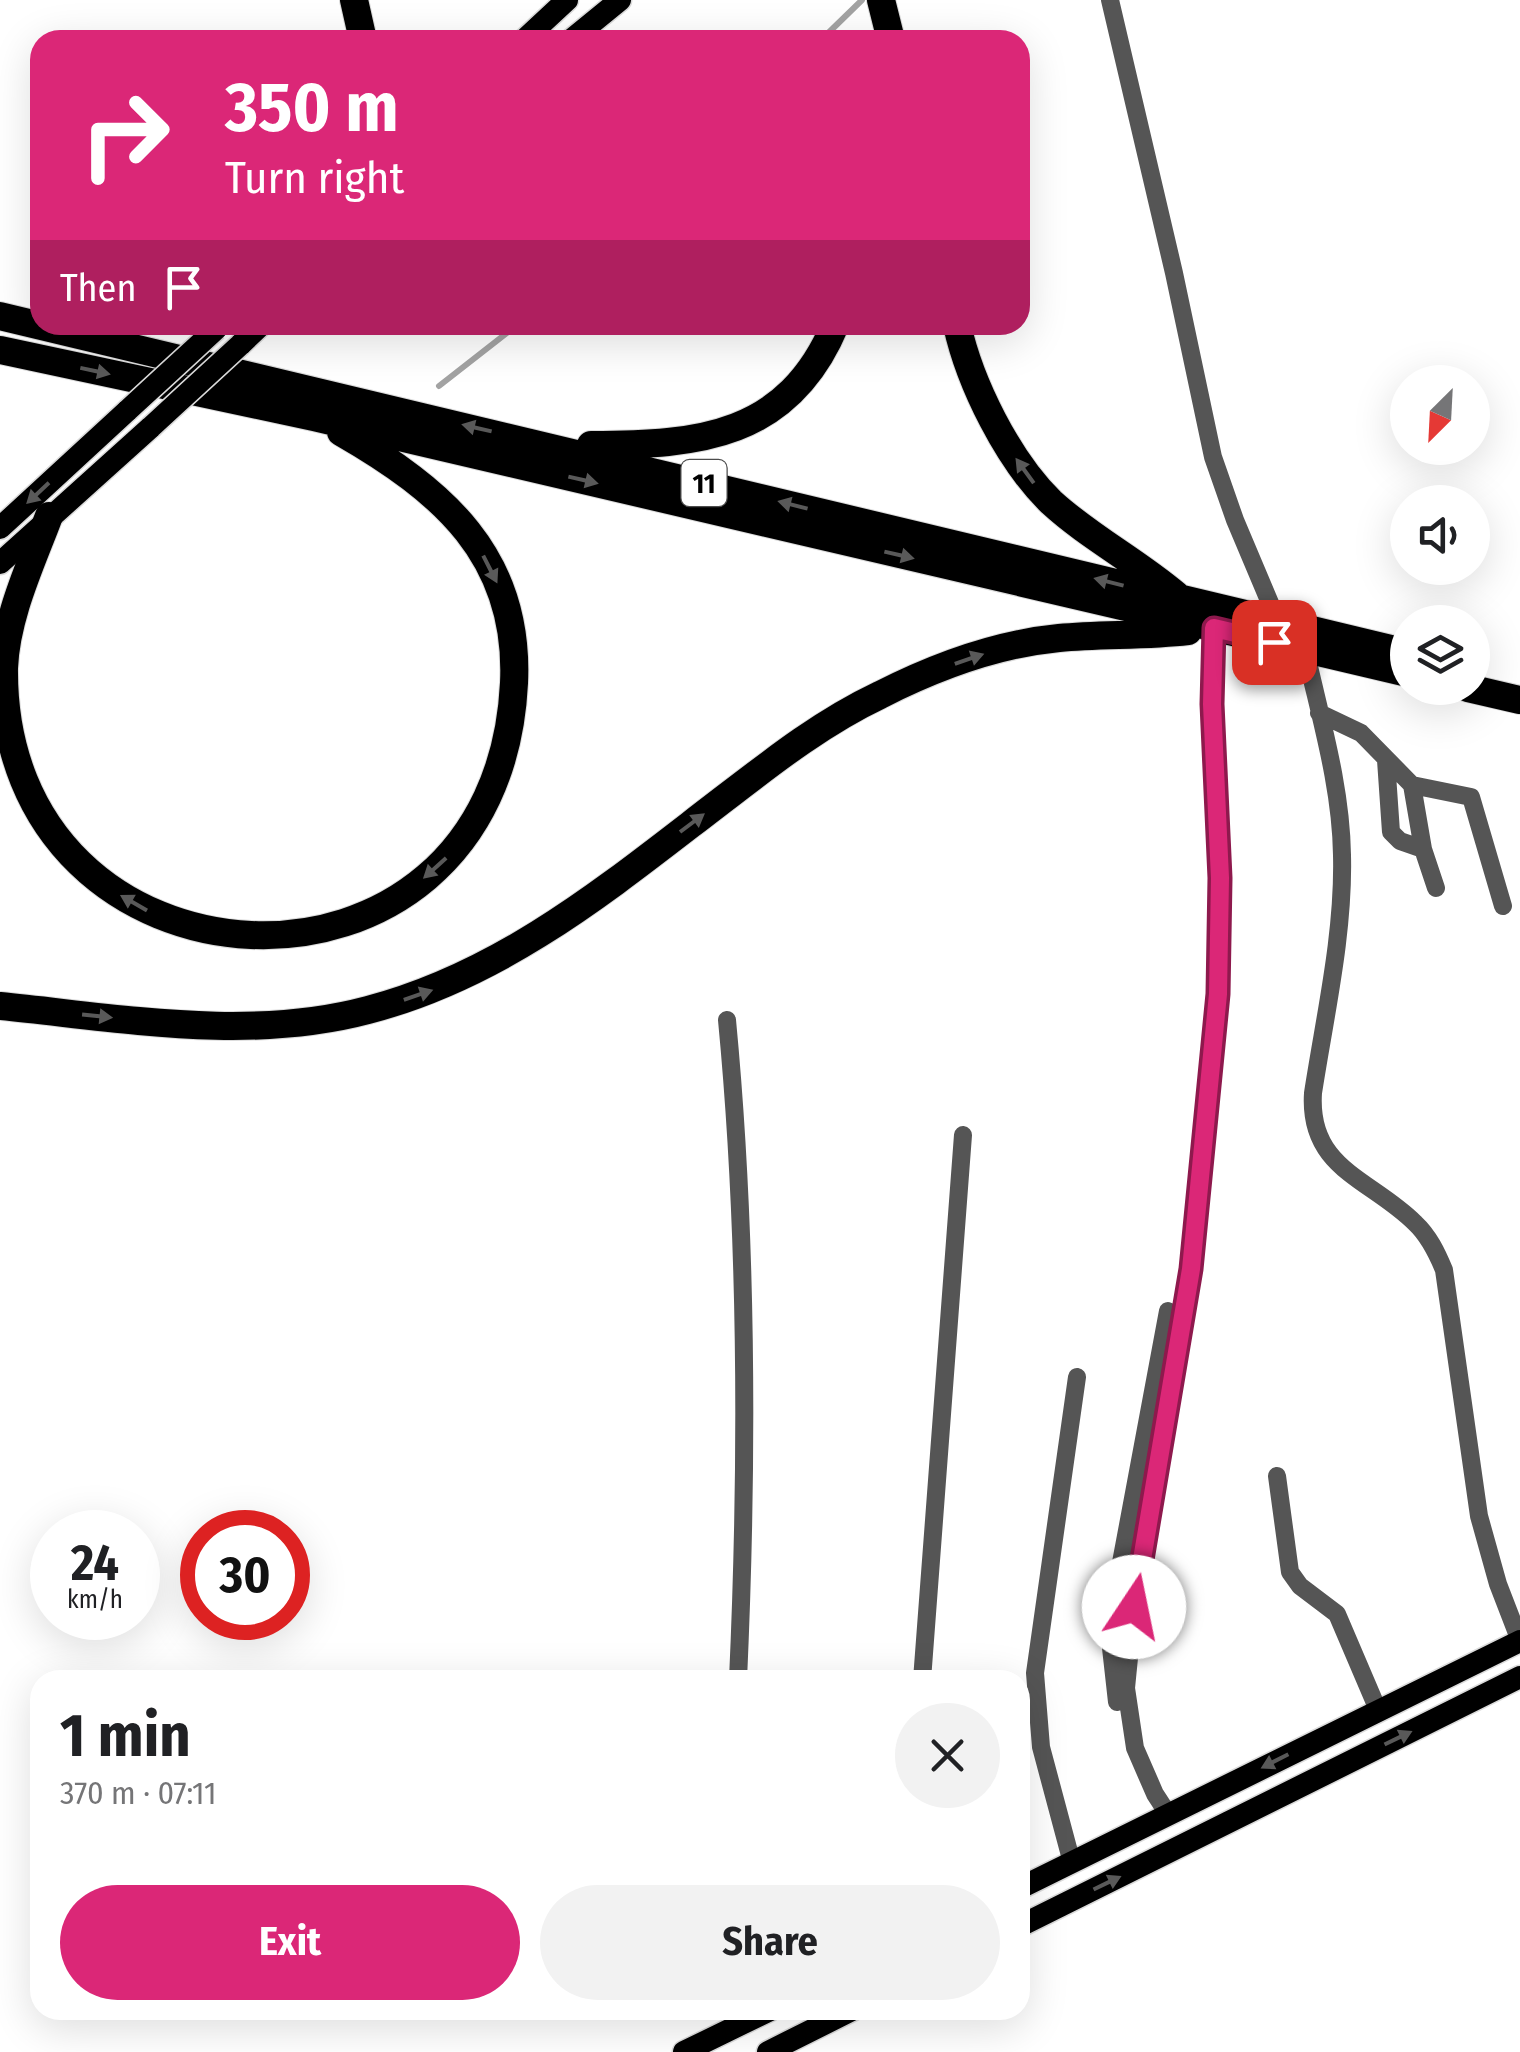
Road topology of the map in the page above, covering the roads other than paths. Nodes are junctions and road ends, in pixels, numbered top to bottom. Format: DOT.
graph roads {
  1 [pos="354,0"];
  2 [pos="567,0"];
  3 [pos="620,0"];
  4 [pos="881,0"];
  5 [pos="1110,0"];
  6 [pos="360,30"];
  7 [pos="535,30"];
  8 [pos="583,30"];
  9 [pos="888,30"];
  10 [pos="0,294"];
  11 [pos="30,313"];
  12 [pos="0,316"];
  13 [pos="30,321"];
  14 [pos="93,335"];
  15 [pos="209,335"];
  16 [pos="250,335"];
  17 [pos="830,335"];
  18 [pos="961,335"];
  19 [pos="0,350"];
  20 [pos="314,416"];
  21 [pos="546,445"];
  22 [pos="50,516"];
  23 [pos="0,528"];
  24 [pos="0,563"];
  25 [pos="1180,599"];
  26 [pos="1278,622"];
  27 [pos="1211,628"];
  28 [pos="1305,649"];
  29 [pos="1390,650"];
  30 [pos="1390,669"];
  31 [pos="1490,673"];
  32 [pos="1520,680"];
  33 [pos="1490,693"];
  34 [pos="1520,700"];
  35 [pos="1320,713"];
  36 [pos="1386,760"];
  37 [pos="1412,785"];
  38 [pos="1424,849"];
  39 [pos="1436,888"];
  40 [pos="1502,906"];
  41 [pos="0,1006"];
  42 [pos="726,1020"];
  43 [pos="964,1135"];
  44 [pos="1168,1311"];
  45 [pos="1077,1377"];
  46 [pos="1277,1476"];
  47 [pos="1520,1641"];
  48 [pos="738,1670"];
  49 [pos="923,1670"];
  50 [pos="1520,1677"];
  51 [pos="1378,1710"];
  52 [pos="1129,1724"];
  53 [pos="1168,1814"];
  54 [pos="1072,1863"];
  55 [pos="1030,1883"];
  56 [pos="1030,1921"];
  57 [pos="734,2020"];
  58 [pos="832,2020"];
  59 [pos="684,2052"];
  60 [pos="768,2052"];
  1 -- 6 [label="highway"];
  2 -- 7 [label="main road"];
  3 -- 8 [label="main road"];
  4 -- 9 [label="highway"];
  5 -- 26 [label="street"];
  10 -- 11 [label="highway"];
  12 -- 13 [label="highway, 11"];
  21 -- 14 [label="highway, 11, one-way"];
  15 -- 23 [label="main road, one-way, bridge"];
  16 -- 22 [label="main road, bridge"];
  17 -- 21 [label="highway"];
  25 -- 18 [label="highway, one-way"];
  19 -- 20 [label="highway, 11, one-way"];
  20 -- 22 [label="highway, one-way"];
  20 -- 27 [label="highway, 11, one-way"];
  25 -- 21 [label="highway, 11, one-way"];
  22 -- 24 [label="main road"];
  25 -- 26 [label="highway, 11"];
  26 -- 29 [label="highway, 11"];
  27 -- 28 [label="highway, 11"];
  41 -- 27 [label="highway, one-way"];
  27 -- 52 [label="street"];
  28 -- 30 [label="highway, 11"];
  28 -- 35 [label="street"];
  31 -- 32 [label="highway"];
  33 -- 34 [label="highway"];
  35 -- 36 [label="street"];
  35 -- 47 [label="street"];
  36 -- 37 [label="street"];
  36 -- 38 [label="street"];
  37 -- 38 [label="street"];
  37 -- 40 [label="street"];
  38 -- 39 [label="street"];
  42 -- 48 [label="street"];
  43 -- 49 [label="street"];
  44 -- 52 [label="street"];
  45 -- 54 [label="street"];
  46 -- 51 [label="street"];
  47 -- 51 [label="main road"];
  56 -- 50 [label="main road, one-way"];
  51 -- 53 [label="main road, one-way"];
  52 -- 53 [label="street"];
  53 -- 54 [label="main road"];
  54 -- 55 [label="main road"];
  57 -- 59 [label="main road"];
  58 -- 60 [label="main road"];
}
